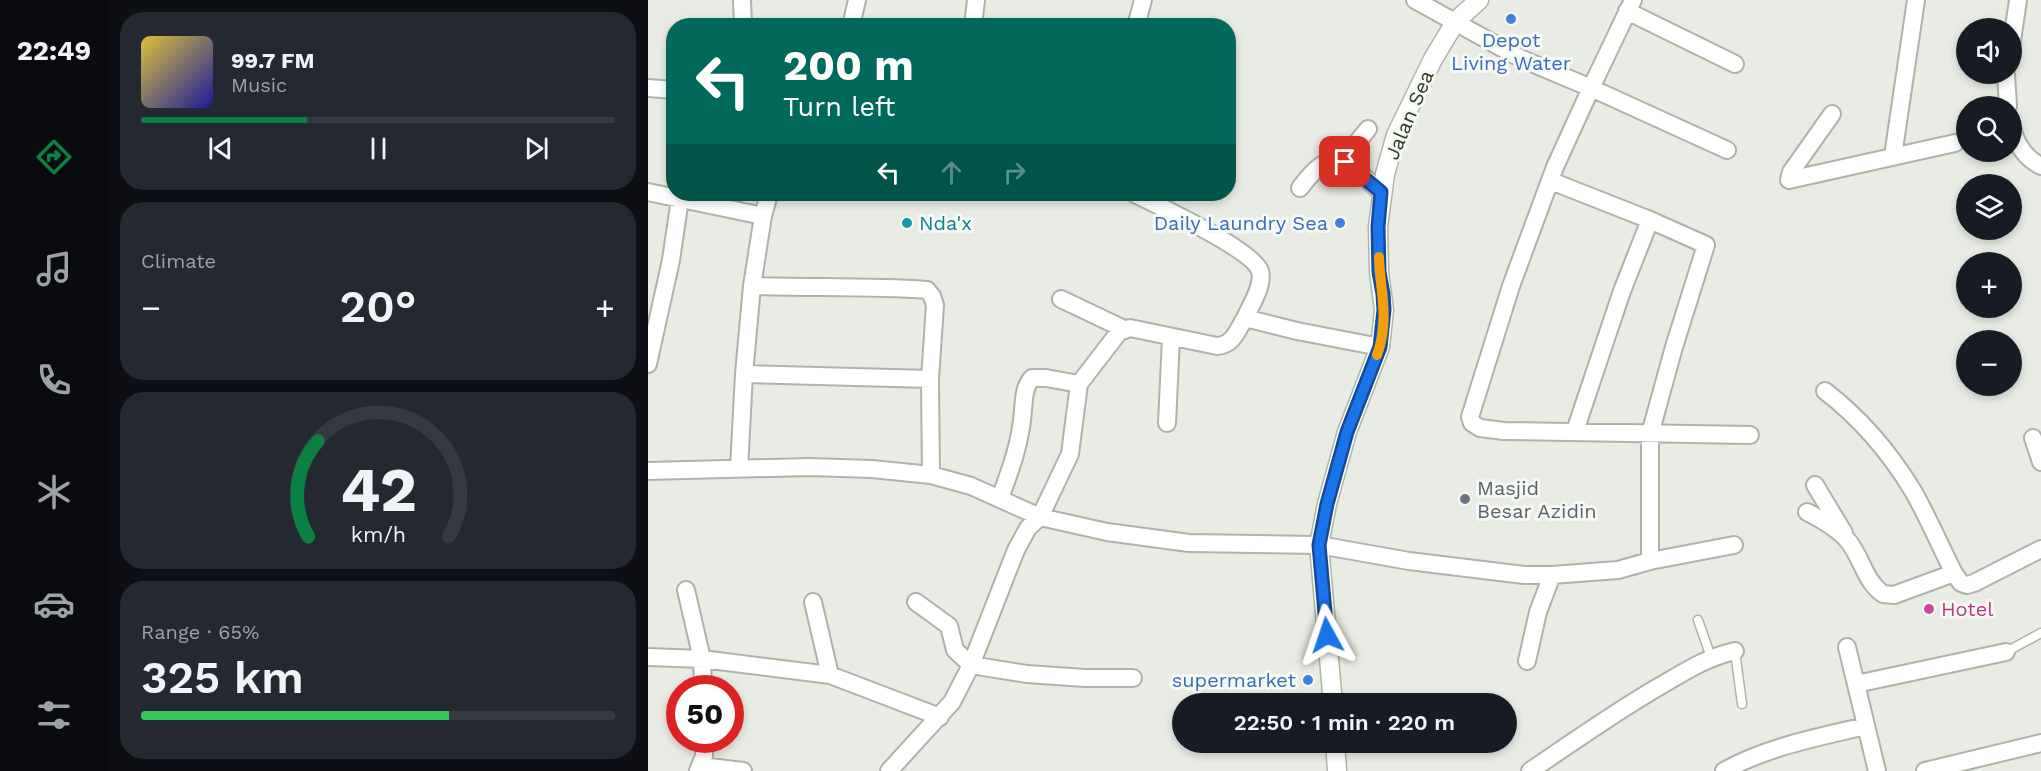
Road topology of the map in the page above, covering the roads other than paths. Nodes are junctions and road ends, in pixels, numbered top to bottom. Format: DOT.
graph roads {
  1 [pos="742,0"];
  2 [pos="857,0"];
  3 [pos="975,0"];
  4 [pos="1143,0"];
  5 [pos="1415,0"];
  6 [pos="1479,0"];
  7 [pos="1916,0"];
  8 [pos="2018,0"];
  9 [pos="1630,6"];
  10 [pos="743,18"];
  11 [pos="853,18"];
  12 [pos="974,18"];
  13 [pos="1138,18"];
  14 [pos="2015,18"];
  15 [pos="1456,21"];
  16 [pos="1735,64"];
  17 [pos="648,88"];
  18 [pos="1591,88"];
  19 [pos="666,89"];
  20 [pos="1832,114"];
  21 [pos="1368,129"];
  22 [pos="1955,143"];
  23 [pos="1726,150"];
  24 [pos="2022,150"];
  25 [pos="1893,156"];
  26 [pos="1345,162"];
  27 [pos="2041,166"];
  28 [pos="1551,182"];
  29 [pos="1300,188"];
  30 [pos="648,192"];
  31 [pos="1381,192"];
  32 [pos="666,195"];
  33 [pos="676,201"];
  34 [pos="694,201"];
  35 [pos="767,201"];
  36 [pos="1149,201"];
  37 [pos="763,216"];
  38 [pos="1650,220"];
  39 [pos="752,286"];
  40 [pos="1061,299"];
  41 [pos="1245,318"];
  42 [pos="1124,329"];
  43 [pos="1171,338"];
  44 [pos="1380,347"];
  45 [pos="648,364"];
  46 [pos="744,374"];
  47 [pos="930,379"];
  48 [pos="1079,384"];
  49 [pos="1825,392"];
  50 [pos="1167,423"];
  51 [pos="1575,431"];
  52 [pos="1650,434"];
  53 [pos="1750,435"];
  54 [pos="2033,438"];
  55 [pos="2041,462"];
  56 [pos="739,469"];
  57 [pos="648,471"];
  58 [pos="931,475"];
  59 [pos="1815,485"];
  60 [pos="1000,498"];
  61 [pos="1806,512"];
  62 [pos="1040,517"];
  63 [pos="1849,541"];
  64 [pos="1319,545"];
  65 [pos="1734,545"];
  66 [pos="2041,549"];
  67 [pos="1650,561"];
  68 [pos="1954,573"];
  69 [pos="1552,575"];
  70 [pos="686,590"];
  71 [pos="813,602"];
  72 [pos="916,602"];
  73 [pos="1698,620"];
  74 [pos="2041,633"];
  75 [pos="1847,647"];
  76 [pos="1735,651"];
  77 [pos="2006,652"];
  78 [pos="648,657"];
  79 [pos="1711,657"];
  80 [pos="702,659"];
  81 [pos="1527,661"];
  82 [pos="971,665"];
  83 [pos="703,675"];
  84 [pos="830,675"];
  85 [pos="1133,678"];
  86 [pos="1856,684"];
  87 [pos="1332,693"];
  88 [pos="1742,704"];
  89 [pos="940,717"];
  90 [pos="1866,726"];
  91 [pos="2041,743"];
  92 [pos="702,753"];
  93 [pos="1336,753"];
  94 [pos="700,768"];
  95 [pos="895,769"];
  96 [pos="743,771"];
  97 [pos="1337,771"];
  98 [pos="1530,771"];
  99 [pos="1724,771"];
  100 [pos="1877,771"];
  101 [pos="1924,771"];
  1 -- 10 [label="street"];
  2 -- 11 [label="street"];
  3 -- 12 [label="street"];
  4 -- 13 [label="street"];
  5 -- 15 [label="street"];
  6 -- 15 [label="main road, Jalan Sea"];
  7 -- 25 [label="street"];
  8 -- 14 [label="street"];
  9 -- 16 [label="street"];
  9 -- 18 [label="street"];
  15 -- 18 [label="street"];
  15 -- 31 [label="main road, Jalan Sea"];
  17 -- 19 [label="street"];
  18 -- 23 [label="street"];
  18 -- 28 [label="street"];
  20 -- 25 [label="street"];
  21 -- 26 [label="street"];
  22 -- 25 [label="street"];
  24 -- 27 [label="street"];
  26 -- 29 [label="street"];
  26 -- 31 [label="street"];
  28 -- 38 [label="street"];
  28 -- 51 [label="street"];
  30 -- 32 [label="street"];
  31 -- 44 [label="main road, Jalan Sea"];
  33 -- 45 [label="street"];
  34 -- 37 [label="street"];
  35 -- 37 [label="street"];
  36 -- 41 [label="street"];
  37 -- 39 [label="street"];
  38 -- 51 [label="street"];
  38 -- 52 [label="street"];
  39 -- 46 [label="street"];
  39 -- 47 [label="street"];
  40 -- 42 [label="street"];
  41 -- 43 [label="street"];
  41 -- 44 [label="street"];
  42 -- 43 [label="street"];
  42 -- 48 [label="street"];
  43 -- 50 [label="street"];
  44 -- 64 [label="main road, Jalan Sea"];
  46 -- 47 [label="street"];
  46 -- 56 [label="street"];
  47 -- 58 [label="street"];
  48 -- 60 [label="street"];
  48 -- 62 [label="street"];
  49 -- 68 [label="street"];
  51 -- 52 [label="street"];
  52 -- 53 [label="street"];
  52 -- 67 [label="street"];
  54 -- 55 [label="street"];
  56 -- 57 [label="street"];
  56 -- 58 [label="street"];
  58 -- 60 [label="street"];
  59 -- 63 [label="street"];
  60 -- 62 [label="street"];
  61 -- 63 [label="street"];
  62 -- 64 [label="street"];
  62 -- 82 [label="street"];
  63 -- 68 [label="street"];
  64 -- 69 [label="street"];
  64 -- 87 [label="main road, Jalan Sea"];
  65 -- 67 [label="street"];
  66 -- 68 [label="street"];
  67 -- 69 [label="street"];
  69 -- 81 [label="street"];
  70 -- 80 [label="street"];
  71 -- 84 [label="street"];
  72 -- 82 [label="street"];
  73 -- 79 [label="lane"];
  74 -- 77 [label="lane"];
  75 -- 86 [label="street"];
  76 -- 79 [label="street"];
  76 -- 88 [label="lane"];
  77 -- 86 [label="street"];
  78 -- 80 [label="street"];
  79 -- 98 [label="street"];
  80 -- 83 [label="street"];
  80 -- 84 [label="street"];
  82 -- 85 [label="street"];
  82 -- 89 [label="street"];
  84 -- 89 [label="street"];
  86 -- 90 [label="street"];
  89 -- 95 [label="street"];
  90 -- 99 [label="street"];
  90 -- 100 [label="street"];
  91 -- 101 [label="street"];
  92 -- 94 [label="street"];
  93 -- 97 [label="main road"];
  94 -- 96 [label="street"];
}
